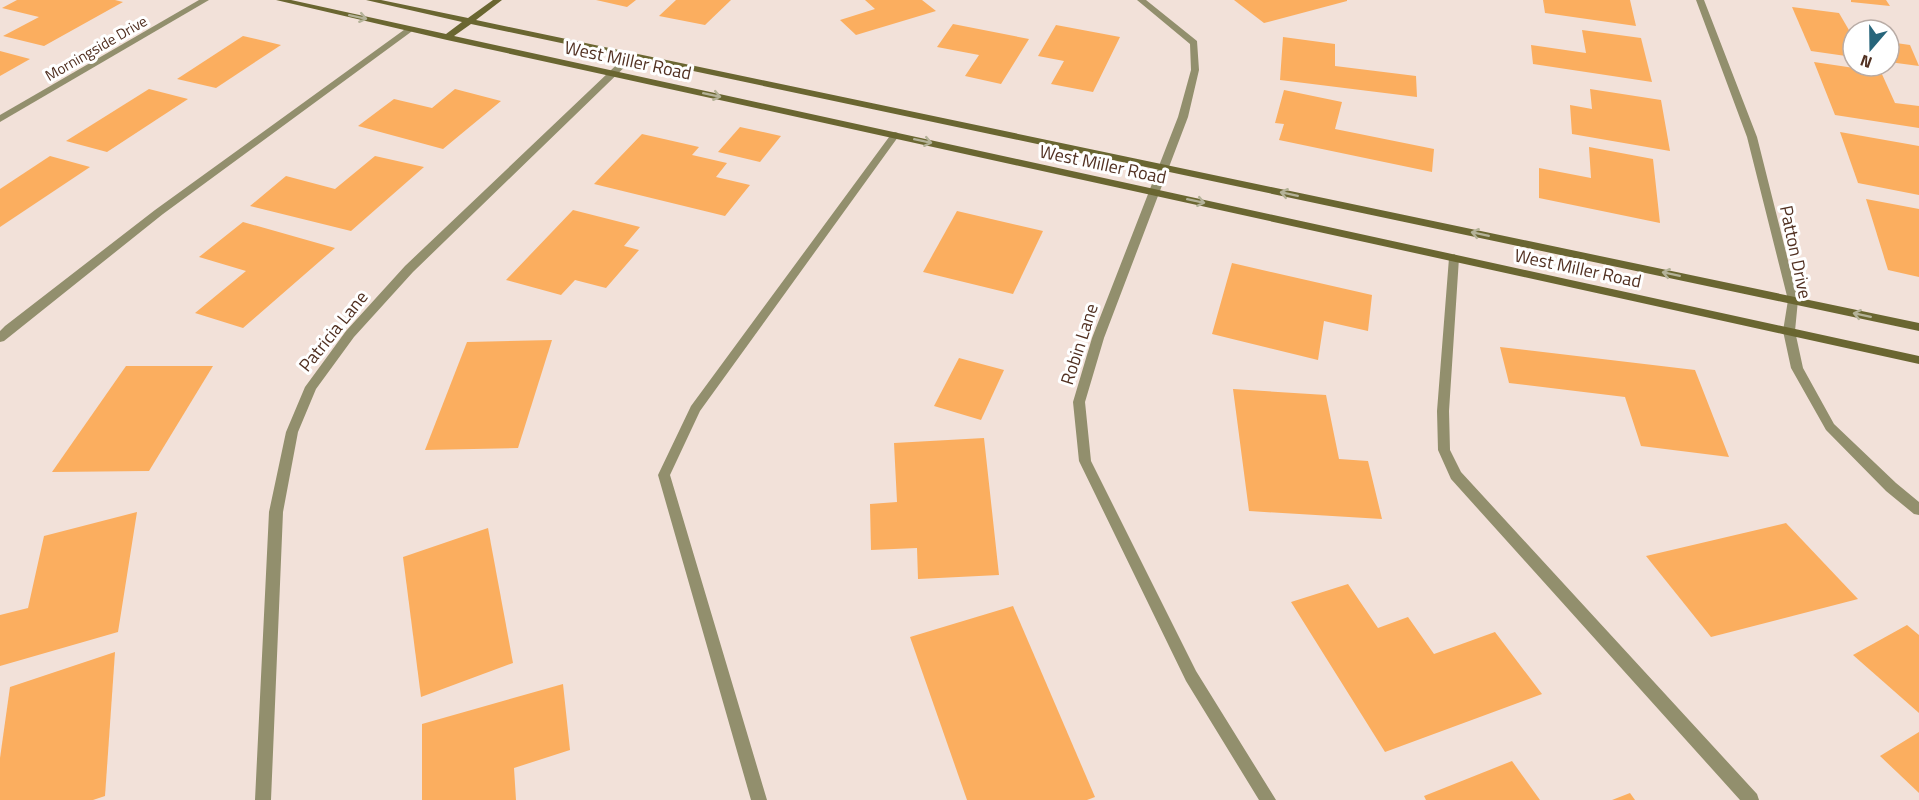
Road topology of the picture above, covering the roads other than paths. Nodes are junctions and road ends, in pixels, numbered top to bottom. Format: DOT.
graph roads {
  1 [pos="205,0"];
  2 [pos="280,0"];
  3 [pos="370,0"];
  4 [pos="498,0"];
  5 [pos="1141,0"];
  6 [pos="1700,0"];
  7 [pos="470,21"];
  8 [pos="411,29"];
  9 [pos="447,37"];
  10 [pos="632,55"];
  11 [pos="613,73"];
  12 [pos="0,119"];
  13 [pos="895,135"];
  14 [pos="1164,167"];
  15 [pos="1154,192"];
  16 [pos="1454,258"];
  17 [pos="1793,300"];
  18 [pos="1919,327"];
  19 [pos="1789,331"];
  20 [pos="0,338"];
  21 [pos="1919,360"];
  22 [pos="1919,510"];
  23 [pos="263,800"];
  24 [pos="759,800"];
  25 [pos="1268,800"];
  26 [pos="1751,800"];
  1 -- 12 [label="street, Morningside Drive"];
  2 -- 8 [label="main road, West Miller Road, one-way"];
  3 -- 7 [label="main road, West Miller Road"];
  4 -- 7 [label="main road"];
  5 -- 14 [label="street, Robin Lane"];
  6 -- 17 [label="street, Patton Drive"];
  7 -- 9 [label="main road"];
  7 -- 10 [label="main road, West Miller Road"];
  8 -- 9 [label="main road, West Miller Road"];
  8 -- 20 [label="street"];
  9 -- 11 [label="main road, West Miller Road"];
  10 -- 11 [label="street, Patricia Lane"];
  10 -- 14 [label="main road, West Miller Road"];
  11 -- 13 [label="main road, West Miller Road, one-way"];
  11 -- 23 [label="street, Patricia Lane"];
  13 -- 15 [label="main road, West Miller Road, one-way"];
  13 -- 24 [label="street"];
  14 -- 15 [label="street, Robin Lane"];
  17 -- 14 [label="main road, West Miller Road, one-way"];
  15 -- 16 [label="main road, West Miller Road, one-way"];
  15 -- 25 [label="street, Robin Lane"];
  16 -- 19 [label="main road, West Miller Road"];
  16 -- 26 [label="street"];
  18 -- 17 [label="main road, West Miller Road, one-way"];
  17 -- 19 [label="street, Patton Drive"];
  19 -- 21 [label="main road, West Miller Road"];
  19 -- 22 [label="street, Patton Drive"];
}
